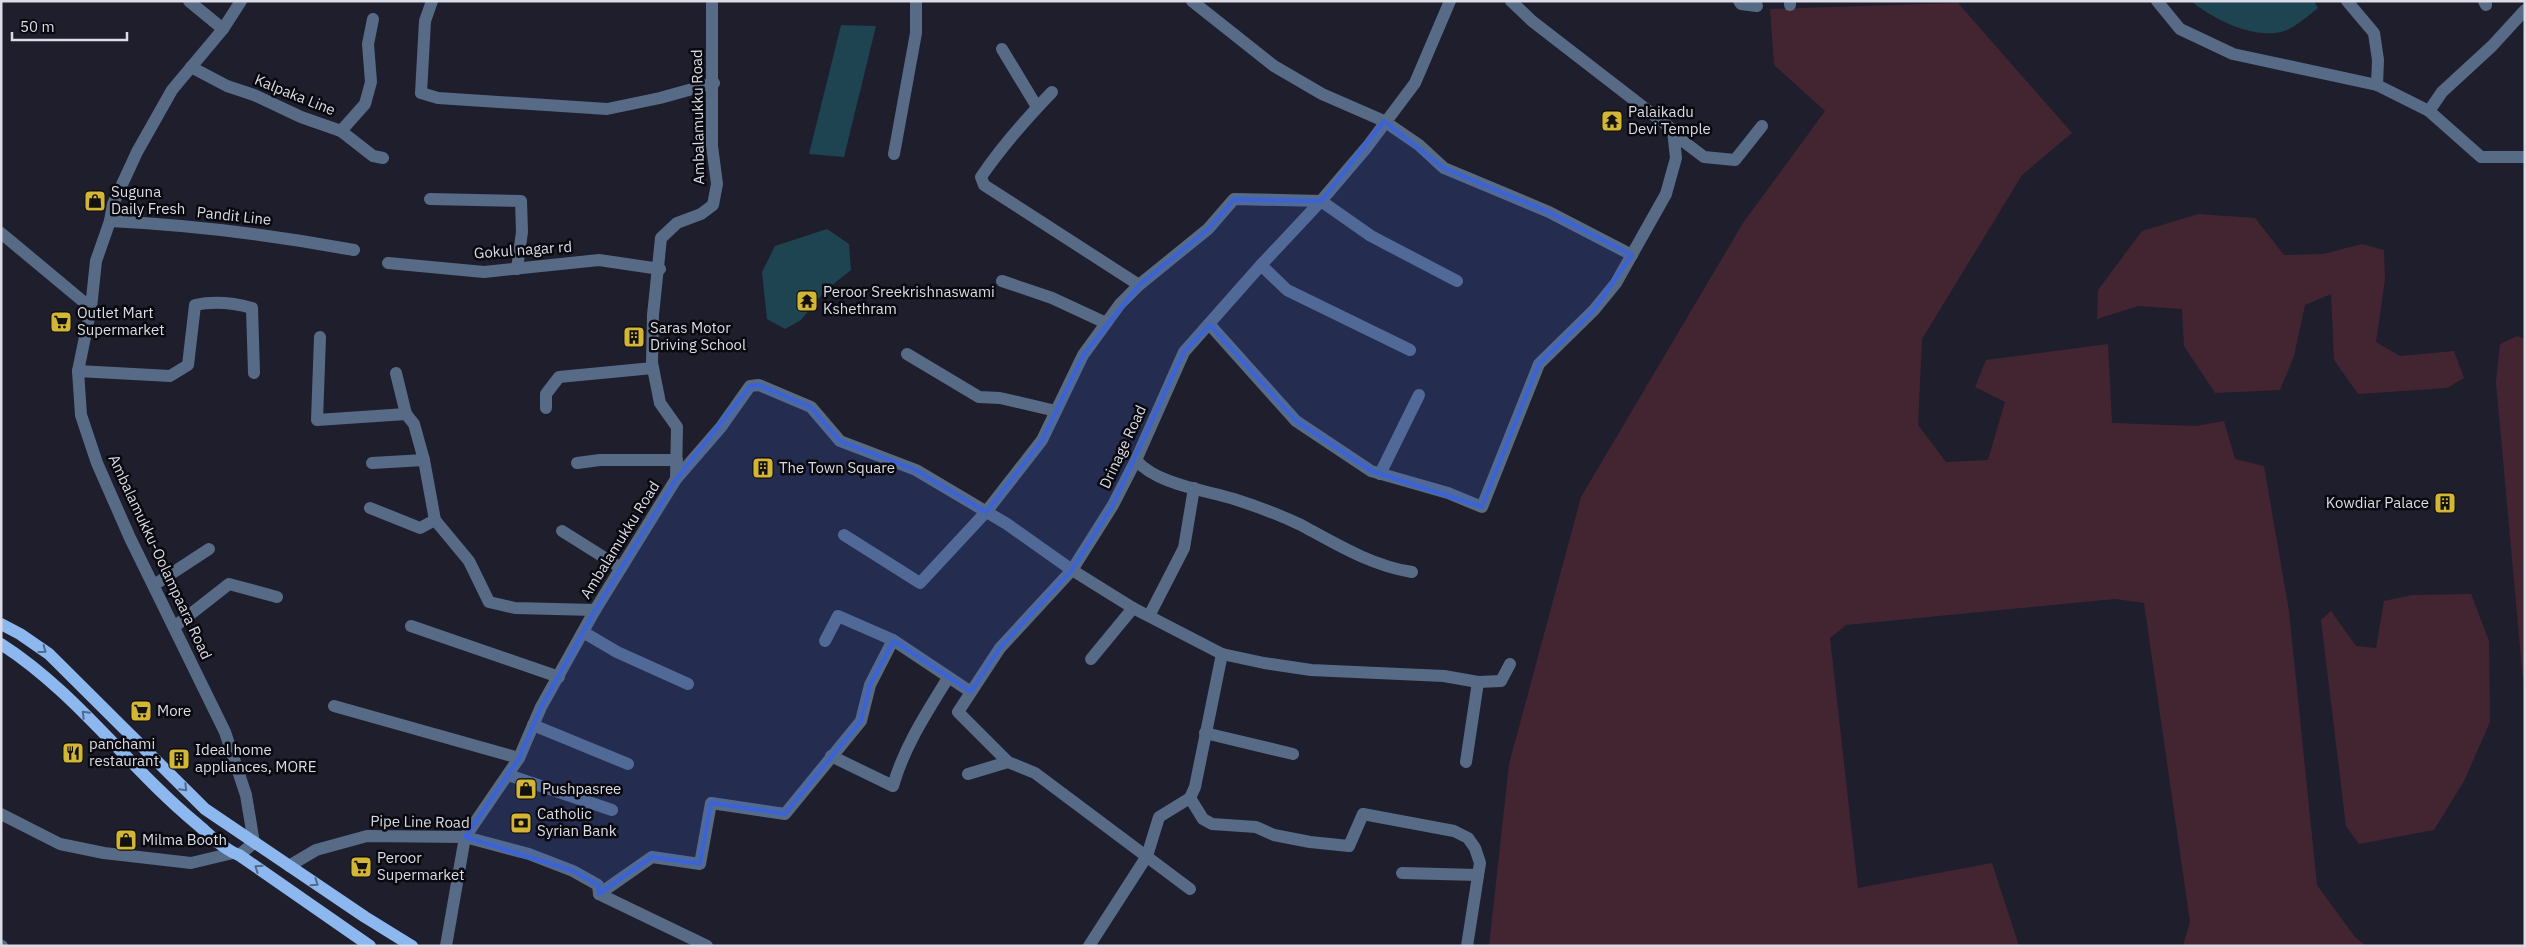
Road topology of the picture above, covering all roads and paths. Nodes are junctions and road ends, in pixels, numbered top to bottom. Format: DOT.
graph roads {
  1 [pos="189,1"];
  2 [pos="241,1"];
  3 [pos="432,1"];
  4 [pos="712,1"];
  5 [pos="916,1"];
  6 [pos="1192,1"];
  7 [pos="1450,1"];
  8 [pos="1511,1"];
  9 [pos="1739,1"];
  10 [pos="2157,1"];
  11 [pos="2347,1"];
  12 [pos="1757,6"];
  13 [pos="2525,10"];
  14 [pos="373,19"];
  15 [pos="223,29"];
  16 [pos="1002,49"];
  17 [pos="191,67"];
  18 [pos="714,83"];
  19 [pos="2377,85"];
  20 [pos="1052,92"];
  21 [pos="1037,106"];
  22 [pos="2429,111"];
  23 [pos="1384,121"];
  24 [pos="1762,126"];
  25 [pos="341,131"];
  26 [pos="1675,135"];
  27 [pos="894,154"];
  28 [pos="2525,157"];
  29 [pos="383,158"];
  30 [pos="430,199"];
  31 [pos="1321,201"];
  32 [pos="110,221"];
  33 [pos="1,233"];
  34 [pos="354,250"];
  35 [pos="1632,255"];
  36 [pos="388,263"];
  37 [pos="1261,265"];
  38 [pos="517,268"];
  39 [pos="660,269"];
  40 [pos="1002,281"];
  41 [pos="1457,281"];
  42 [pos="1138,285"];
  43 [pos="91,308"];
  44 [pos="1106,323"];
  45 [pos="1210,325"];
  46 [pos="320,337"];
  47 [pos="1410,350"];
  48 [pos="908,354"];
  49 [pos="653,368"];
  50 [pos="78,371"];
  51 [pos="396,372"];
  52 [pos="254,373"];
  53 [pos="1418,395"];
  54 [pos="546,408"];
  55 [pos="1056,411"];
  56 [pos="406,414"];
  57 [pos="424,460"];
  58 [pos="677,460"];
  59 [pos="1136,460"];
  60 [pos="576,463"];
  61 [pos="372,464"];
  62 [pos="1380,474"];
  63 [pos="676,479"];
  64 [pos="1194,488"];
  65 [pos="370,508"];
  66 [pos="986,512"];
  67 [pos="435,520"];
  68 [pos="562,531"];
  69 [pos="844,535"];
  70 [pos="209,549"];
  71 [pos="621,568"];
  72 [pos="1072,570"];
  73 [pos="1412,572"];
  74 [pos="154,585"];
  75 [pos="277,597"];
  76 [pos="1133,608"];
  77 [pos="595,610"];
  78 [pos="1149,616"];
  79 [pos="1,624"];
  80 [pos="411,626"];
  81 [pos="174,627"];
  82 [pos="584,632"];
  83 [pos="893,640"];
  84 [pos="825,641"];
  85 [pos="1,644"];
  86 [pos="1222,654"];
  87 [pos="1091,659"];
  88 [pos="1510,664"];
  89 [pos="559,677"];
  90 [pos="948,678"];
  91 [pos="1478,682"];
  92 [pos="688,684"];
  93 [pos="971,692"];
  94 [pos="334,706"];
  95 [pos="533,725"];
  96 [pos="1205,733"];
  97 [pos="1294,754"];
  98 [pos="831,756"];
  99 [pos="519,758"];
  100 [pos="1008,762"];
  101 [pos="1466,762"];
  102 [pos="628,764"];
  103 [pos="968,774"];
  104 [pos="508,775"];
  105 [pos="1190,798"];
  106 [pos="612,810"];
  107 [pos="1,814"];
  108 [pos="465,837"];
  109 [pos="254,843"];
  110 [pos="236,854"];
  111 [pos="1148,856"];
  112 [pos="289,866"];
  113 [pos="1402,873"];
  114 [pos="1478,875"];
  115 [pos="1190,889"];
  116 [pos="599,894"];
  117 [pos="370,946"];
  118 [pos="412,946"];
  119 [pos="446,946"];
  120 [pos="707,946"];
  121 [pos="1089,946"];
  122 [pos="1467,946"];
  1 -- 15 [label="street"];
  2 -- 15 [label="street, Ambalamukku-Oolampaara Road"];
  3 -- 18 [label="street"];
  4 -- 18 [label="street, Ambalamukku Road"];
  5 -- 27 [label="street"];
  6 -- 23 [label="street"];
  7 -- 23 [label="street, Drinage Road"];
  8 -- 26 [label="street"];
  9 -- 12 [label="street"];
  10 -- 19 [label="street"];
  11 -- 19 [label="street"];
  13 -- 22 [label="street"];
  14 -- 25 [label="street"];
  15 -- 17 [label="street, Ambalamukku-Oolampaara Road"];
  16 -- 21 [label="street"];
  17 -- 25 [label="street, Kalpaka Line"];
  17 -- 32 [label="street, Ambalamukku-Oolampaara Road"];
  18 -- 39 [label="street, Ambalamukku Road"];
  19 -- 22 [label="street"];
  20 -- 21 [label="street"];
  21 -- 42 [label="street"];
  22 -- 28 [label="street"];
  23 -- 31 [label="street, Drinage Road"];
  23 -- 35 [label="street"];
  24 -- 26 [label="street"];
  25 -- 29 [label="street, Kalpaka Line"];
  26 -- 35 [label="street"];
  30 -- 38 [label="street"];
  31 -- 37 [label="street, Drinage Road"];
  31 -- 41 [label="street"];
  31 -- 42 [label="street"];
  32 -- 34 [label="street, Pandit Line"];
  32 -- 43 [label="street, Ambalamukku-Oolampaara Road"];
  33 -- 43 [label="street"];
  35 -- 62 [label="street"];
  36 -- 38 [label="street, Gokul nagar rd"];
  37 -- 45 [label="street, Drinage Road"];
  37 -- 47 [label="street"];
  38 -- 39 [label="street, Gokul nagar rd"];
  39 -- 49 [label="street, Ambalamukku Road"];
  40 -- 44 [label="street"];
  42 -- 44 [label="street"];
  43 -- 50 [label="street, Ambalamukku-Oolampaara Road"];
  44 -- 55 [label="street"];
  45 -- 59 [label="street, Drinage Road"];
  45 -- 62 [label="street"];
  46 -- 56 [label="street"];
  48 -- 55 [label="street"];
  49 -- 54 [label="street"];
  49 -- 58 [label="street, Ambalamukku Road"];
  50 -- 52 [label="street"];
  50 -- 74 [label="street, Ambalamukku-Oolampaara Road"];
  51 -- 56 [label="street"];
  53 -- 62 [label="street"];
  55 -- 66 [label="street"];
  56 -- 57 [label="street"];
  57 -- 61 [label="street"];
  57 -- 67 [label="street"];
  58 -- 60 [label="street"];
  58 -- 63 [label="street, Ambalamukku Road"];
  59 -- 64 [label="street"];
  59 -- 72 [label="street, Drinage Road"];
  63 -- 66 [label="street"];
  63 -- 71 [label="street, Ambalamukku Road"];
  64 -- 73 [label="street"];
  64 -- 78 [label="street"];
  65 -- 67 [label="street"];
  66 -- 69 [label="street"];
  66 -- 72 [label="street"];
  67 -- 77 [label="street"];
  68 -- 71 [label="street"];
  70 -- 74 [label="street"];
  71 -- 77 [label="street, Ambalamukku Road"];
  72 -- 76 [label="street"];
  72 -- 93 [label="street, Drinage Road"];
  74 -- 81 [label="street, Ambalamukku-Oolampaara Road"];
  75 -- 81 [label="street"];
  76 -- 78 [label="street"];
  76 -- 87 [label="street"];
  77 -- 82 [label="street, Ambalamukku Road"];
  78 -- 86 [label="street"];
  79 -- 109 [label="main road, one-way"];
  80 -- 89 [label="street"];
  81 -- 109 [label="street, Ambalamukku-Oolampaara Road"];
  82 -- 89 [label="street, Ambalamukku Road"];
  82 -- 92 [label="street"];
  83 -- 84 [label="street"];
  83 -- 90 [label="street"];
  83 -- 98 [label="street"];
  110 -- 85 [label="main road, one-way"];
  86 -- 91 [label="street"];
  86 -- 96 [label="street"];
  88 -- 91 [label="street"];
  89 -- 95 [label="street, Ambalamukku Road"];
  90 -- 93 [label="street"];
  90 -- 98 [label="street"];
  91 -- 101 [label="street"];
  93 -- 100 [label="street, Drinage Road"];
  94 -- 99 [label="street"];
  95 -- 99 [label="street, Ambalamukku Road"];
  95 -- 102 [label="street"];
  96 -- 97 [label="street"];
  96 -- 105 [label="street"];
  98 -- 116 [label="street"];
  99 -- 104 [label="street, Ambalamukku Road"];
  100 -- 103 [label="street"];
  100 -- 111 [label="street"];
  104 -- 106 [label="street"];
  104 -- 108 [label="street, Ambalamukku Road"];
  105 -- 111 [label="street"];
  105 -- 114 [label="street"];
  107 -- 110 [label="street"];
  108 -- 112 [label="street, Pipe Line Road"];
  108 -- 116 [label="street, Pipe Line Road"];
  108 -- 119 [label="street, Ambalamukku Road"];
  109 -- 110 [label="street"];
  109 -- 112 [label="main road"];
  117 -- 110 [label="main road, one-way"];
  111 -- 115 [label="street"];
  111 -- 121 [label="street"];
  112 -- 118 [label="main road, one-way"];
  113 -- 114 [label="street"];
  114 -- 122 [label="street"];
  116 -- 120 [label="street, Pipe Line Road"];
}
